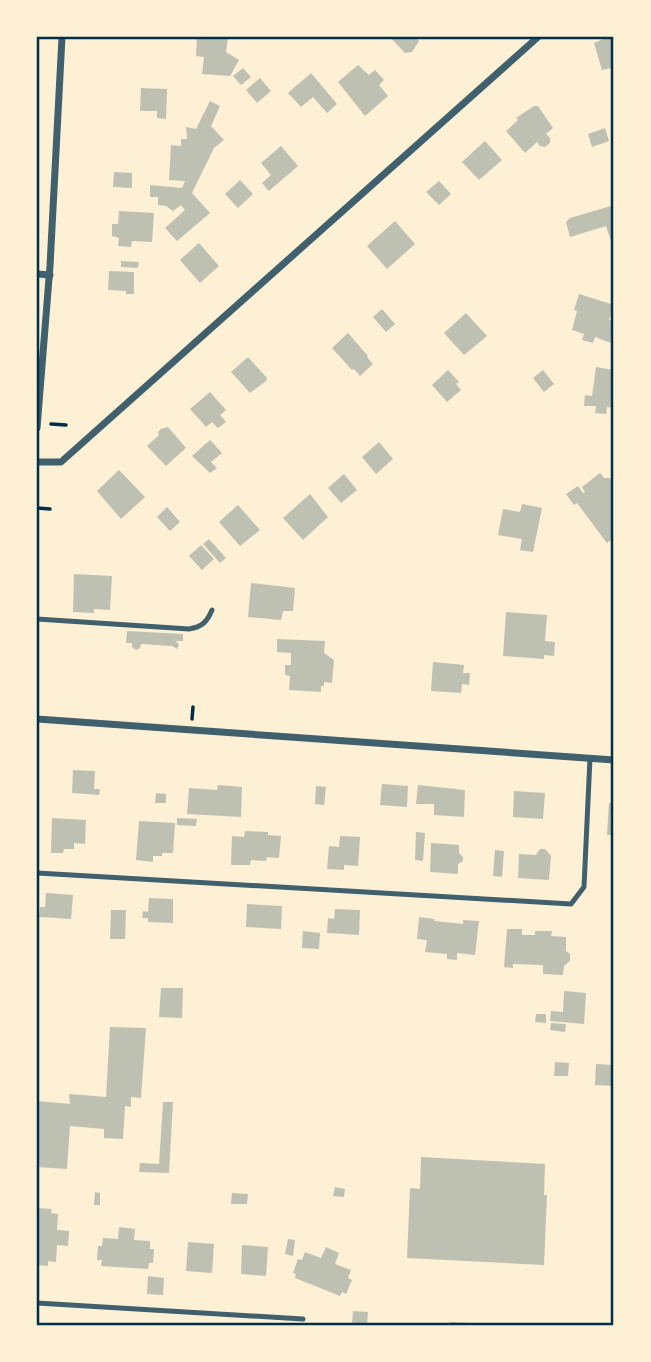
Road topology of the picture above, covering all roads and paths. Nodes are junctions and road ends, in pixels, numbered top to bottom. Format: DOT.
graph roads {
  1 [pos="62,37"];
  2 [pos="538,37"];
  3 [pos="37,274"];
  4 [pos="50,275"];
  5 [pos="37,428"];
  6 [pos="37,462"];
  7 [pos="37,508"];
  8 [pos="50,509"];
  9 [pos="212,610"];
  10 [pos="37,619"];
  11 [pos="37,719"];
  12 [pos="590,758"];
  13 [pos="614,760"];
  14 [pos="37,873"];
  15 [pos="37,1303"];
  16 [pos="303,1319"];
  1 -- 4 [label="street"];
  2 -- 6 [label="street"];
  3 -- 4 [label="street"];
  4 -- 5 [label="street"];
  7 -- 8 [label="path"];
  9 -- 10 [label="lane"];
  11 -- 12 [label="street"];
  12 -- 13 [label="street"];
  12 -- 14 [label="lane"];
  15 -- 16 [label="lane"];
}
